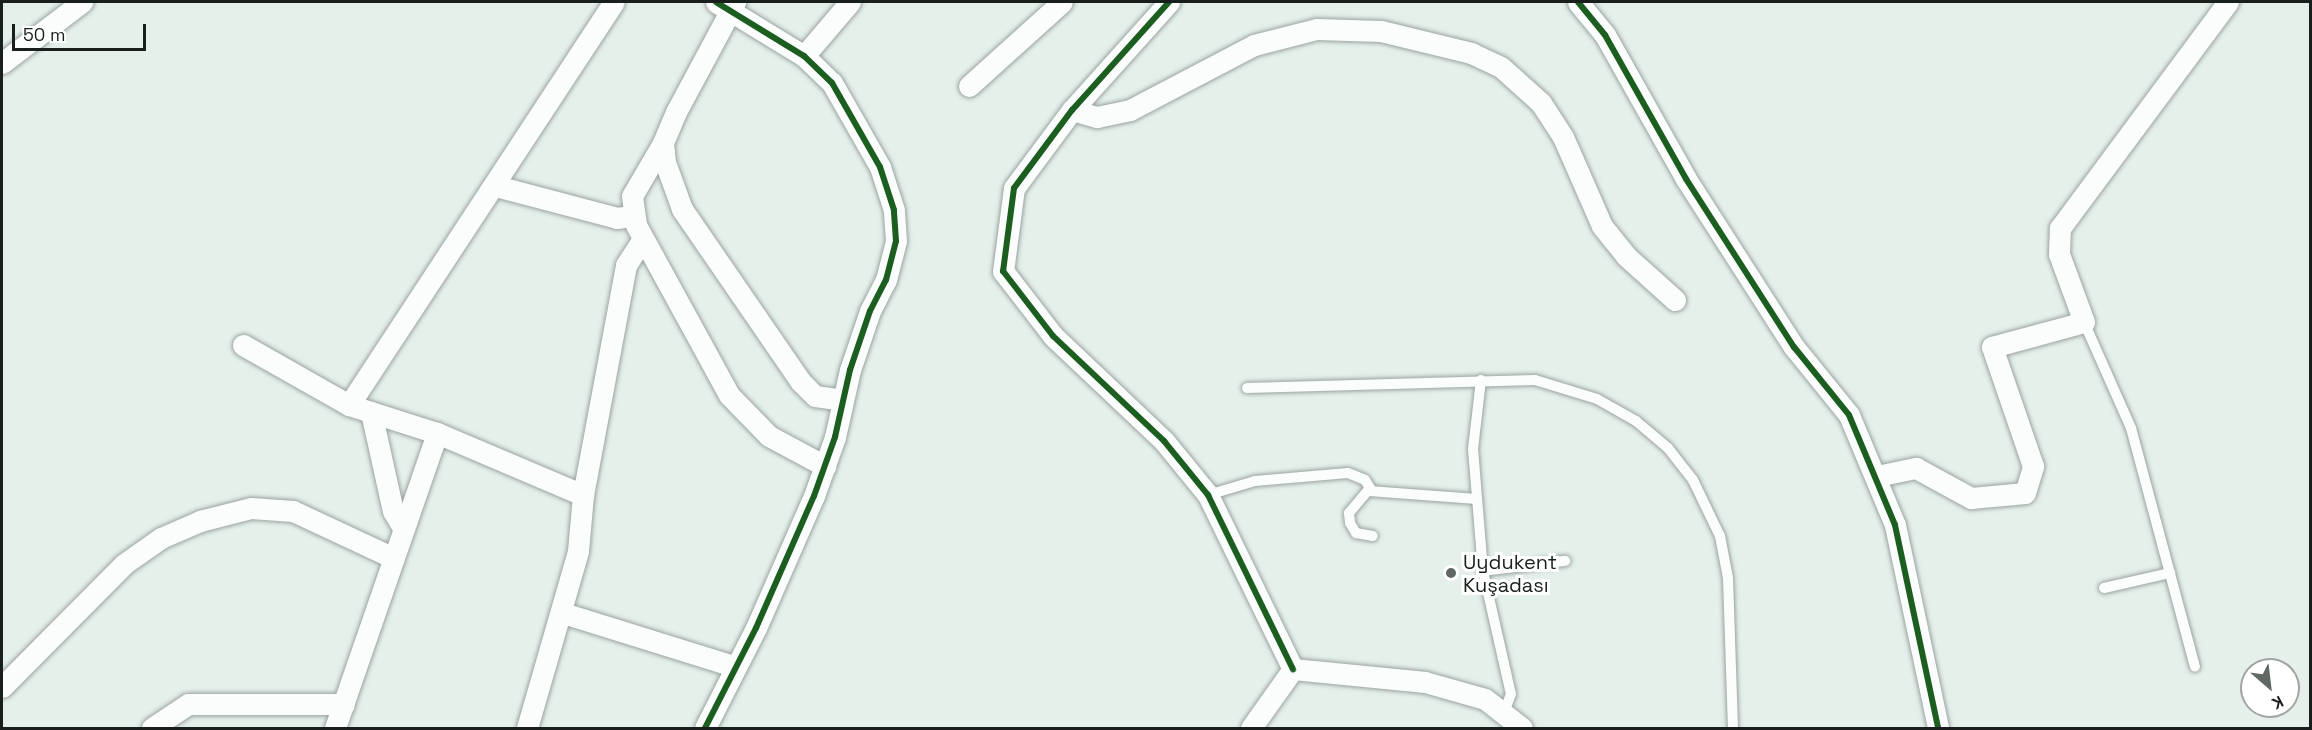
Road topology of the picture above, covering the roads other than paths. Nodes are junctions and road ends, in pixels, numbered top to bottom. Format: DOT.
graph roads {
  1 [pos="82,2"];
  2 [pos="614,2"];
  3 [pos="850,2"];
  4 [pos="1062,2"];
  5 [pos="1169,2"];
  6 [pos="1578,2"];
  7 [pos="2228,2"];
  8 [pos="727,5"];
  9 [pos="804,56"];
  10 [pos="2,63"];
  11 [pos="969,86"];
  12 [pos="1072,110"];
  13 [pos="663,143"];
  14 [pos="496,186"];
  15 [pos="632,216"];
  16 [pos="643,239"];
  17 [pos="1675,300"];
  18 [pos="2084,322"];
  19 [pos="243,345"];
  20 [pos="1481,380"];
  21 [pos="1247,388"];
  22 [pos="843,400"];
  23 [pos="349,405"];
  24 [pos="371,412"];
  25 [pos="437,433"];
  26 [pos="825,466"];
  27 [pos="1877,476"];
  28 [pos="1369,491"];
  29 [pos="583,495"];
  30 [pos="1208,495"];
  31 [pos="1477,499"];
  32 [pos="404,529"];
  33 [pos="1373,536"];
  34 [pos="394,558"];
  35 [pos="1565,561"];
  36 [pos="1483,571"];
  37 [pos="2170,573"];
  38 [pos="2104,588"];
  39 [pos="563,613"];
  40 [pos="736,667"];
  41 [pos="2195,667"];
  42 [pos="1293,669"];
  43 [pos="2,687"];
  44 [pos="344,704"];
  45 [pos="1504,712"];
  46 [pos="152,729"];
  47 [pos="335,729"];
  48 [pos="527,729"];
  49 [pos="705,729"];
  50 [pos="1251,729"];
  51 [pos="1522,729"];
  52 [pos="1733,729"];
  53 [pos="1938,729"];
  1 -- 10 [label="street"];
  2 -- 14 [label="street"];
  3 -- 9 [label="street"];
  4 -- 11 [label="street"];
  5 -- 12 [label="street"];
  6 -- 27 [label="street"];
  7 -- 18 [label="street"];
  8 -- 9 [label="street"];
  8 -- 13 [label="street"];
  9 -- 22 [label="street"];
  12 -- 17 [label="street"];
  12 -- 30 [label="street"];
  13 -- 15 [label="street"];
  13 -- 22 [label="street"];
  14 -- 15 [label="street"];
  14 -- 23 [label="street"];
  15 -- 16 [label="street"];
  16 -- 26 [label="street"];
  16 -- 29 [label="street"];
  18 -- 27 [label="street"];
  18 -- 37 [label="lane"];
  19 -- 23 [label="street"];
  20 -- 21 [label="lane"];
  20 -- 31 [label="lane"];
  20 -- 52 [label="lane"];
  22 -- 26 [label="street"];
  23 -- 24 [label="street"];
  24 -- 25 [label="street"];
  24 -- 32 [label="street"];
  25 -- 29 [label="street"];
  25 -- 32 [label="street"];
  26 -- 40 [label="street"];
  27 -- 53 [label="street"];
  28 -- 30 [label="lane"];
  28 -- 31 [label="lane"];
  28 -- 33 [label="lane"];
  29 -- 39 [label="street"];
  30 -- 42 [label="street"];
  31 -- 36 [label="lane"];
  32 -- 34 [label="street"];
  34 -- 43 [label="street"];
  34 -- 44 [label="street"];
  35 -- 36 [label="lane"];
  36 -- 45 [label="lane"];
  37 -- 38 [label="lane"];
  37 -- 41 [label="lane"];
  39 -- 40 [label="street"];
  39 -- 48 [label="street"];
  40 -- 49 [label="street"];
  42 -- 45 [label="street"];
  42 -- 50 [label="street"];
  44 -- 46 [label="street"];
  44 -- 47 [label="street"];
  45 -- 51 [label="street"];
}
